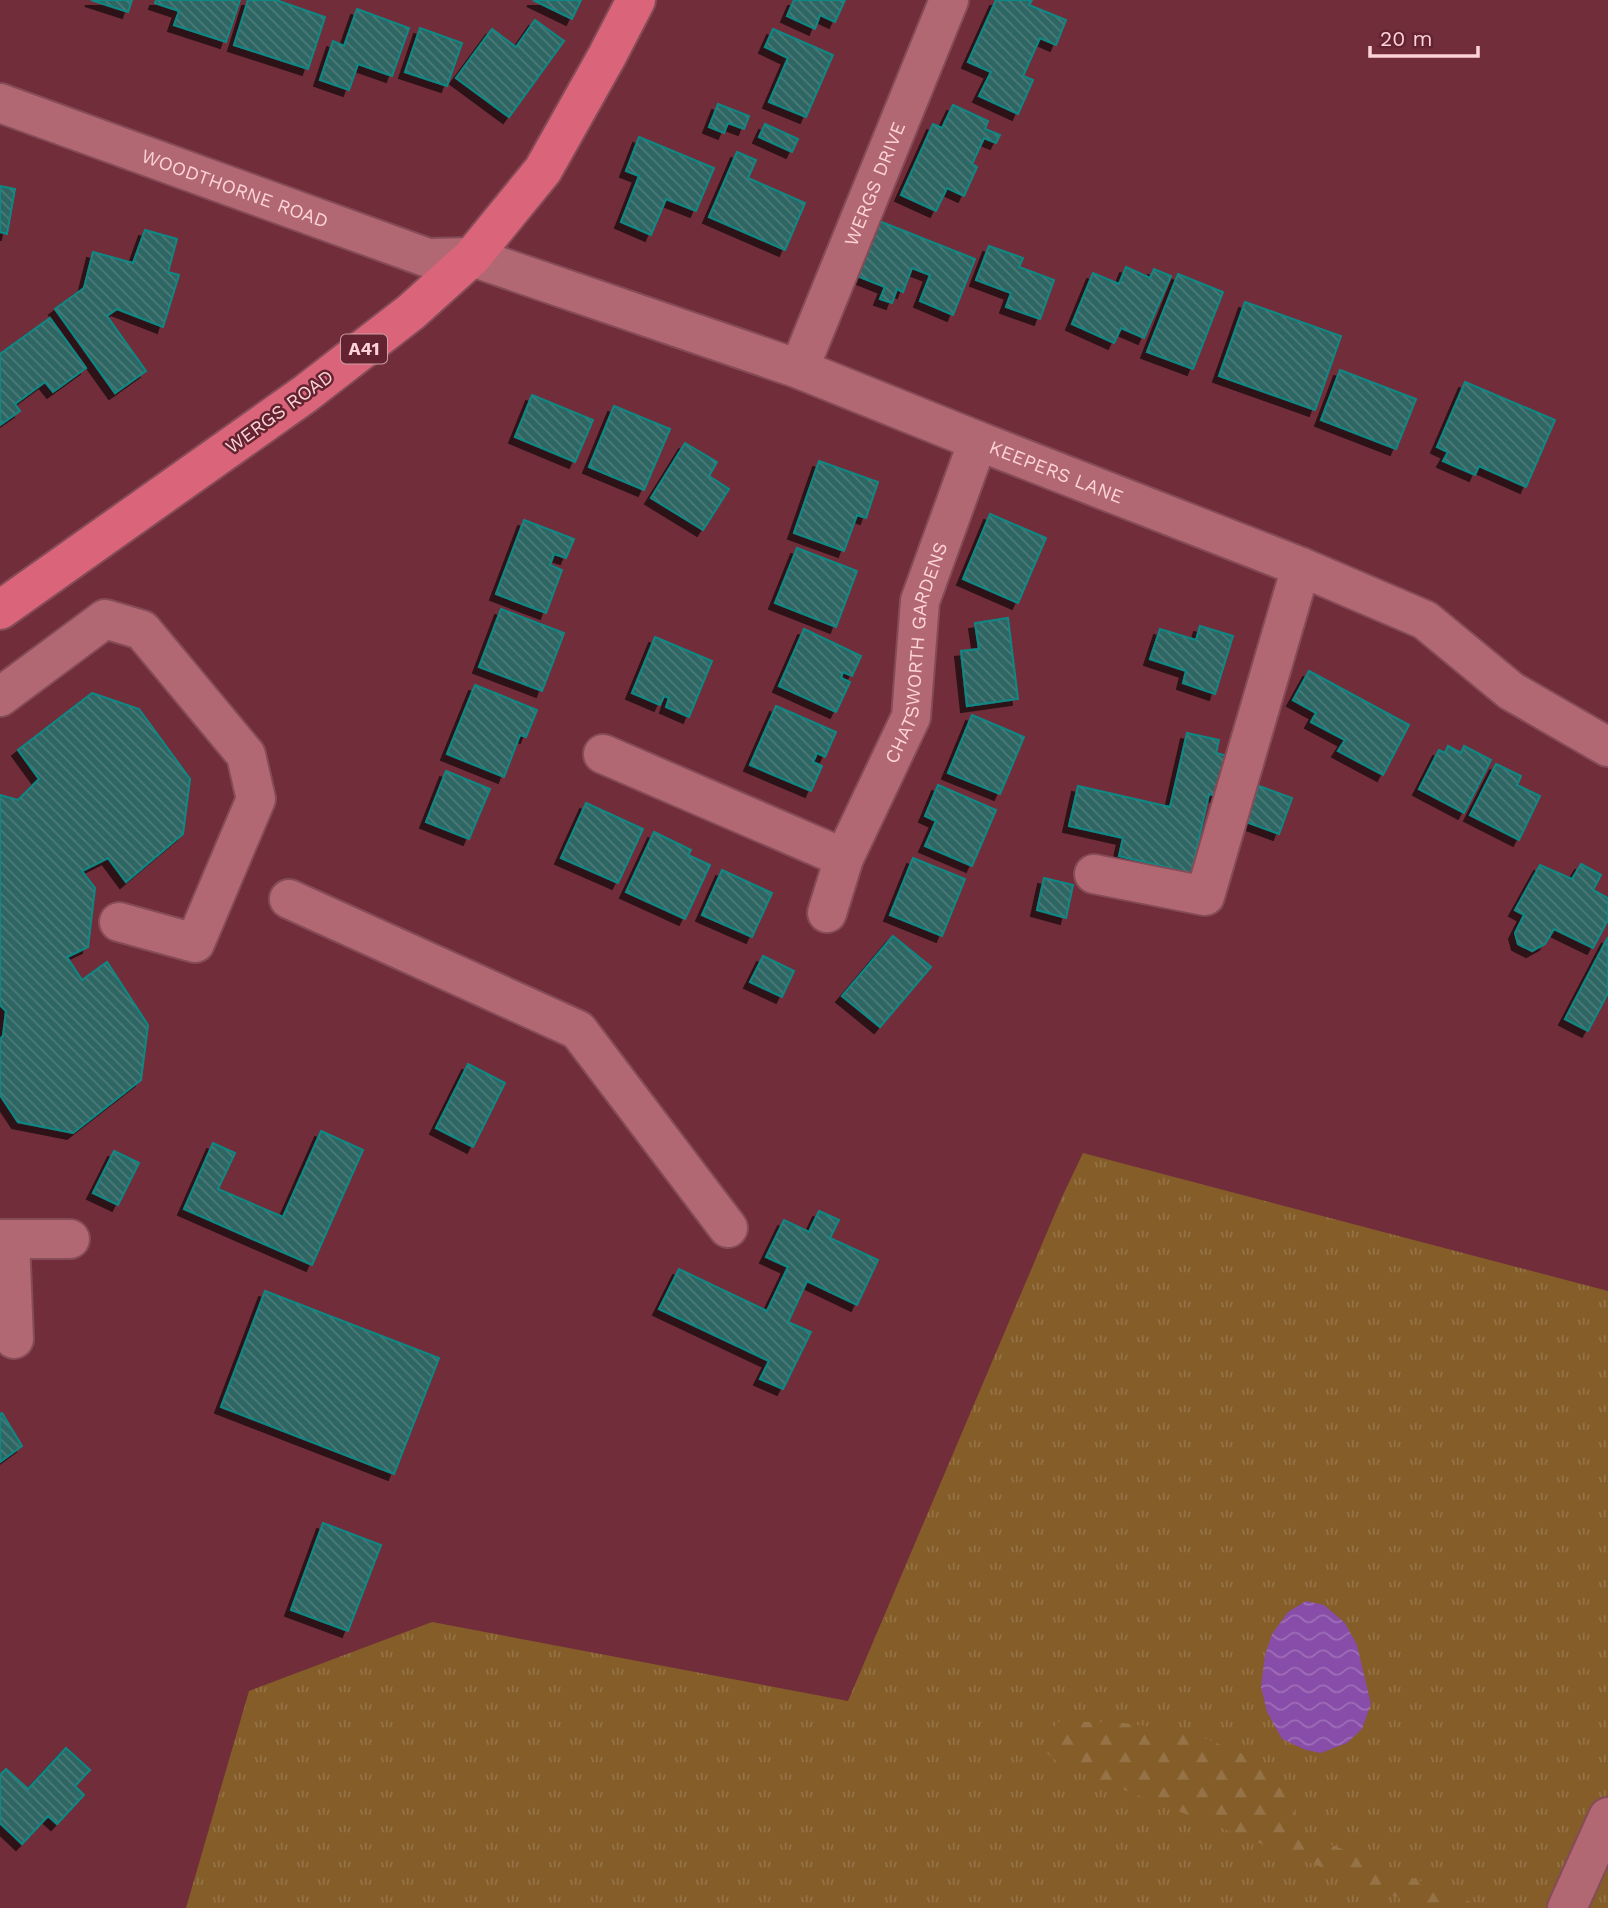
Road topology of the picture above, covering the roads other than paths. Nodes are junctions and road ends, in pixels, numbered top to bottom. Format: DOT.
graph roads {
  1 [pos="636,0"];
  2 [pos="949,0"];
  3 [pos="0,103"];
  4 [pos="472,257"];
  5 [pos="799,369"];
  6 [pos="978,442"];
  7 [pos="1301,567"];
  8 [pos="0,610"];
  9 [pos="0,697"];
  10 [pos="1608,747"];
  11 [pos="603,754"];
  12 [pos="844,858"];
  13 [pos="1094,874"];
  14 [pos="289,899"];
  15 [pos="827,914"];
  16 [pos="119,922"];
  17 [pos="728,1228"];
  18 [pos="5,1239"];
  19 [pos="70,1239"];
  20 [pos="14,1339"];
  21 [pos="1608,1817"];
  22 [pos="1567,1908"];
  1 -- 4 [label="highway, WERGS ROAD / A41"];
  2 -- 5 [label="street, WERGS DRIVE"];
  3 -- 4 [label="street, WOODTHORNE ROAD"];
  4 -- 5 [label="street, KEEPERS LANE"];
  4 -- 8 [label="highway, WERGS ROAD / A41"];
  5 -- 6 [label="street, KEEPERS LANE"];
  6 -- 7 [label="street, KEEPERS LANE"];
  6 -- 12 [label="street, CHATSWORTH GARDENS"];
  7 -- 10 [label="street, KEEPERS LANE"];
  7 -- 13 [label="street"];
  9 -- 16 [label="street"];
  11 -- 12 [label="street"];
  12 -- 15 [label="street, CHATSWORTH GARDENS"];
  14 -- 17 [label="street"];
  18 -- 19 [label="street"];
  18 -- 20 [label="street"];
  21 -- 22 [label="street"];
}
